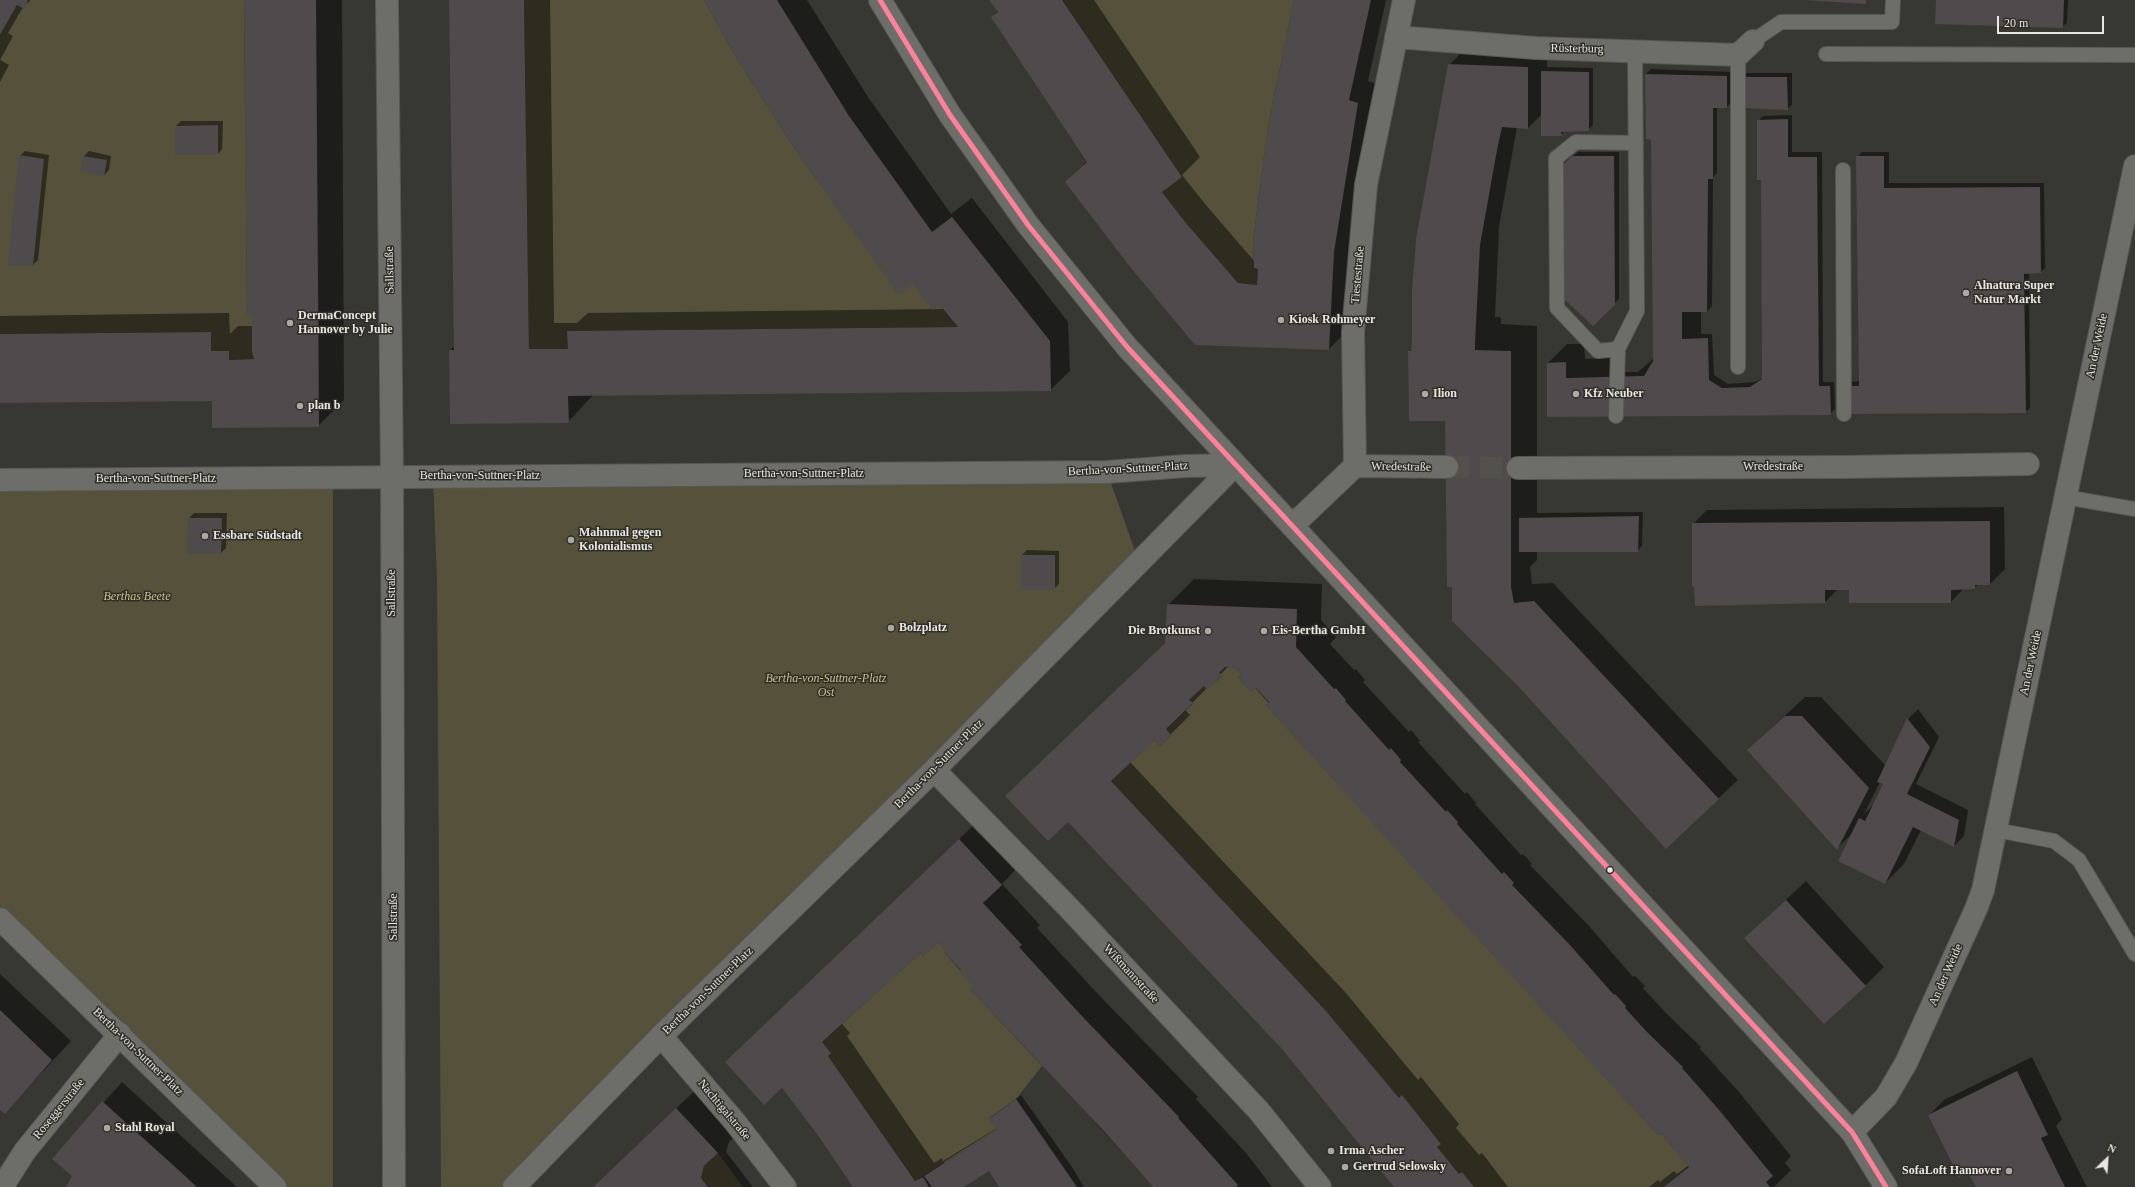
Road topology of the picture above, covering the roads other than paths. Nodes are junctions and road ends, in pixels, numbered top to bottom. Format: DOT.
graph roads {
  1 [pos="387,0"];
  2 [pos="880,0"];
  3 [pos="1404,0"];
  4 [pos="1893,0"];
  5 [pos="1396,37"];
  6 [pos="1745,48"];
  7 [pos="1635,50"];
  8 [pos="1826,54"];
  9 [pos="2135,55"];
  10 [pos="1636,142"];
  11 [pos="2135,166"];
  12 [pos="1843,170"];
  13 [pos="1618,349"];
  14 [pos="1738,367"];
  15 [pos="1844,414"];
  16 [pos="1616,416"];
  17 [pos="2028,464"];
  18 [pos="1235,465"];
  19 [pos="1355,466"];
  20 [pos="1447,467"];
  21 [pos="1518,468"];
  22 [pos="392,477"];
  23 [pos="0,480"];
  24 [pos="2065,497"];
  25 [pos="2135,509"];
  26 [pos="1292,526"];
  27 [pos="934,770"];
  28 [pos="1996,830"];
  29 [pos="0,919"];
  30 [pos="2135,954"];
  31 [pos="120,1034"];
  32 [pos="661,1036"];
  33 [pos="1852,1132"];
  34 [pos="1884,1186"];
  35 [pos="2,1187"];
  36 [pos="275,1187"];
  37 [pos="394,1187"];
  38 [pos="514,1187"];
  39 [pos="785,1187"];
  40 [pos="1320,1187"];
  1 -- 22 [label="street, Sallstraße"];
  2 -- 18 [label="street"];
  3 -- 5 [label="street, Tiestestraße"];
  4 -- 6 [label="lane"];
  5 -- 7 [label="street, Rüsterburg"];
  5 -- 19 [label="street, Tiestestraße"];
  6 -- 7 [label="street, Rüsterburg"];
  6 -- 14 [label="lane"];
  7 -- 10 [label="lane"];
  8 -- 9 [label="lane"];
  10 -- 13 [label="lane"];
  10 -- 13 [label="lane"];
  11 -- 24 [label="street, An der Weide"];
  12 -- 15 [label="lane"];
  13 -- 16 [label="lane"];
  17 -- 21 [label="street, Wredestraße"];
  18 -- 22 [label="street, Bertha-von-Suttner-Platz"];
  18 -- 26 [label="street"];
  18 -- 27 [label="street, Bertha-von-Suttner-Platz"];
  19 -- 20 [label="street, Wredestraße"];
  19 -- 26 [label="street"];
  22 -- 23 [label="street, Bertha-von-Suttner-Platz"];
  22 -- 37 [label="street, Sallstraße"];
  24 -- 25 [label="lane"];
  24 -- 28 [label="street, An der Weide"];
  26 -- 33 [label="street"];
  27 -- 32 [label="street, Bertha-von-Suttner-Platz"];
  27 -- 40 [label="street, Wißmannstraße"];
  28 -- 30 [label="lane"];
  28 -- 33 [label="street, An der Weide"];
  29 -- 31 [label="street, Bertha-von-Suttner-Platz"];
  31 -- 35 [label="street, Roseggerstraße"];
  31 -- 36 [label="street, Bertha-von-Suttner-Platz"];
  32 -- 38 [label="street, Bertha-von-Suttner-Platz"];
  32 -- 39 [label="street, Nachtigalstraße"];
  33 -- 34 [label="street"];
}
